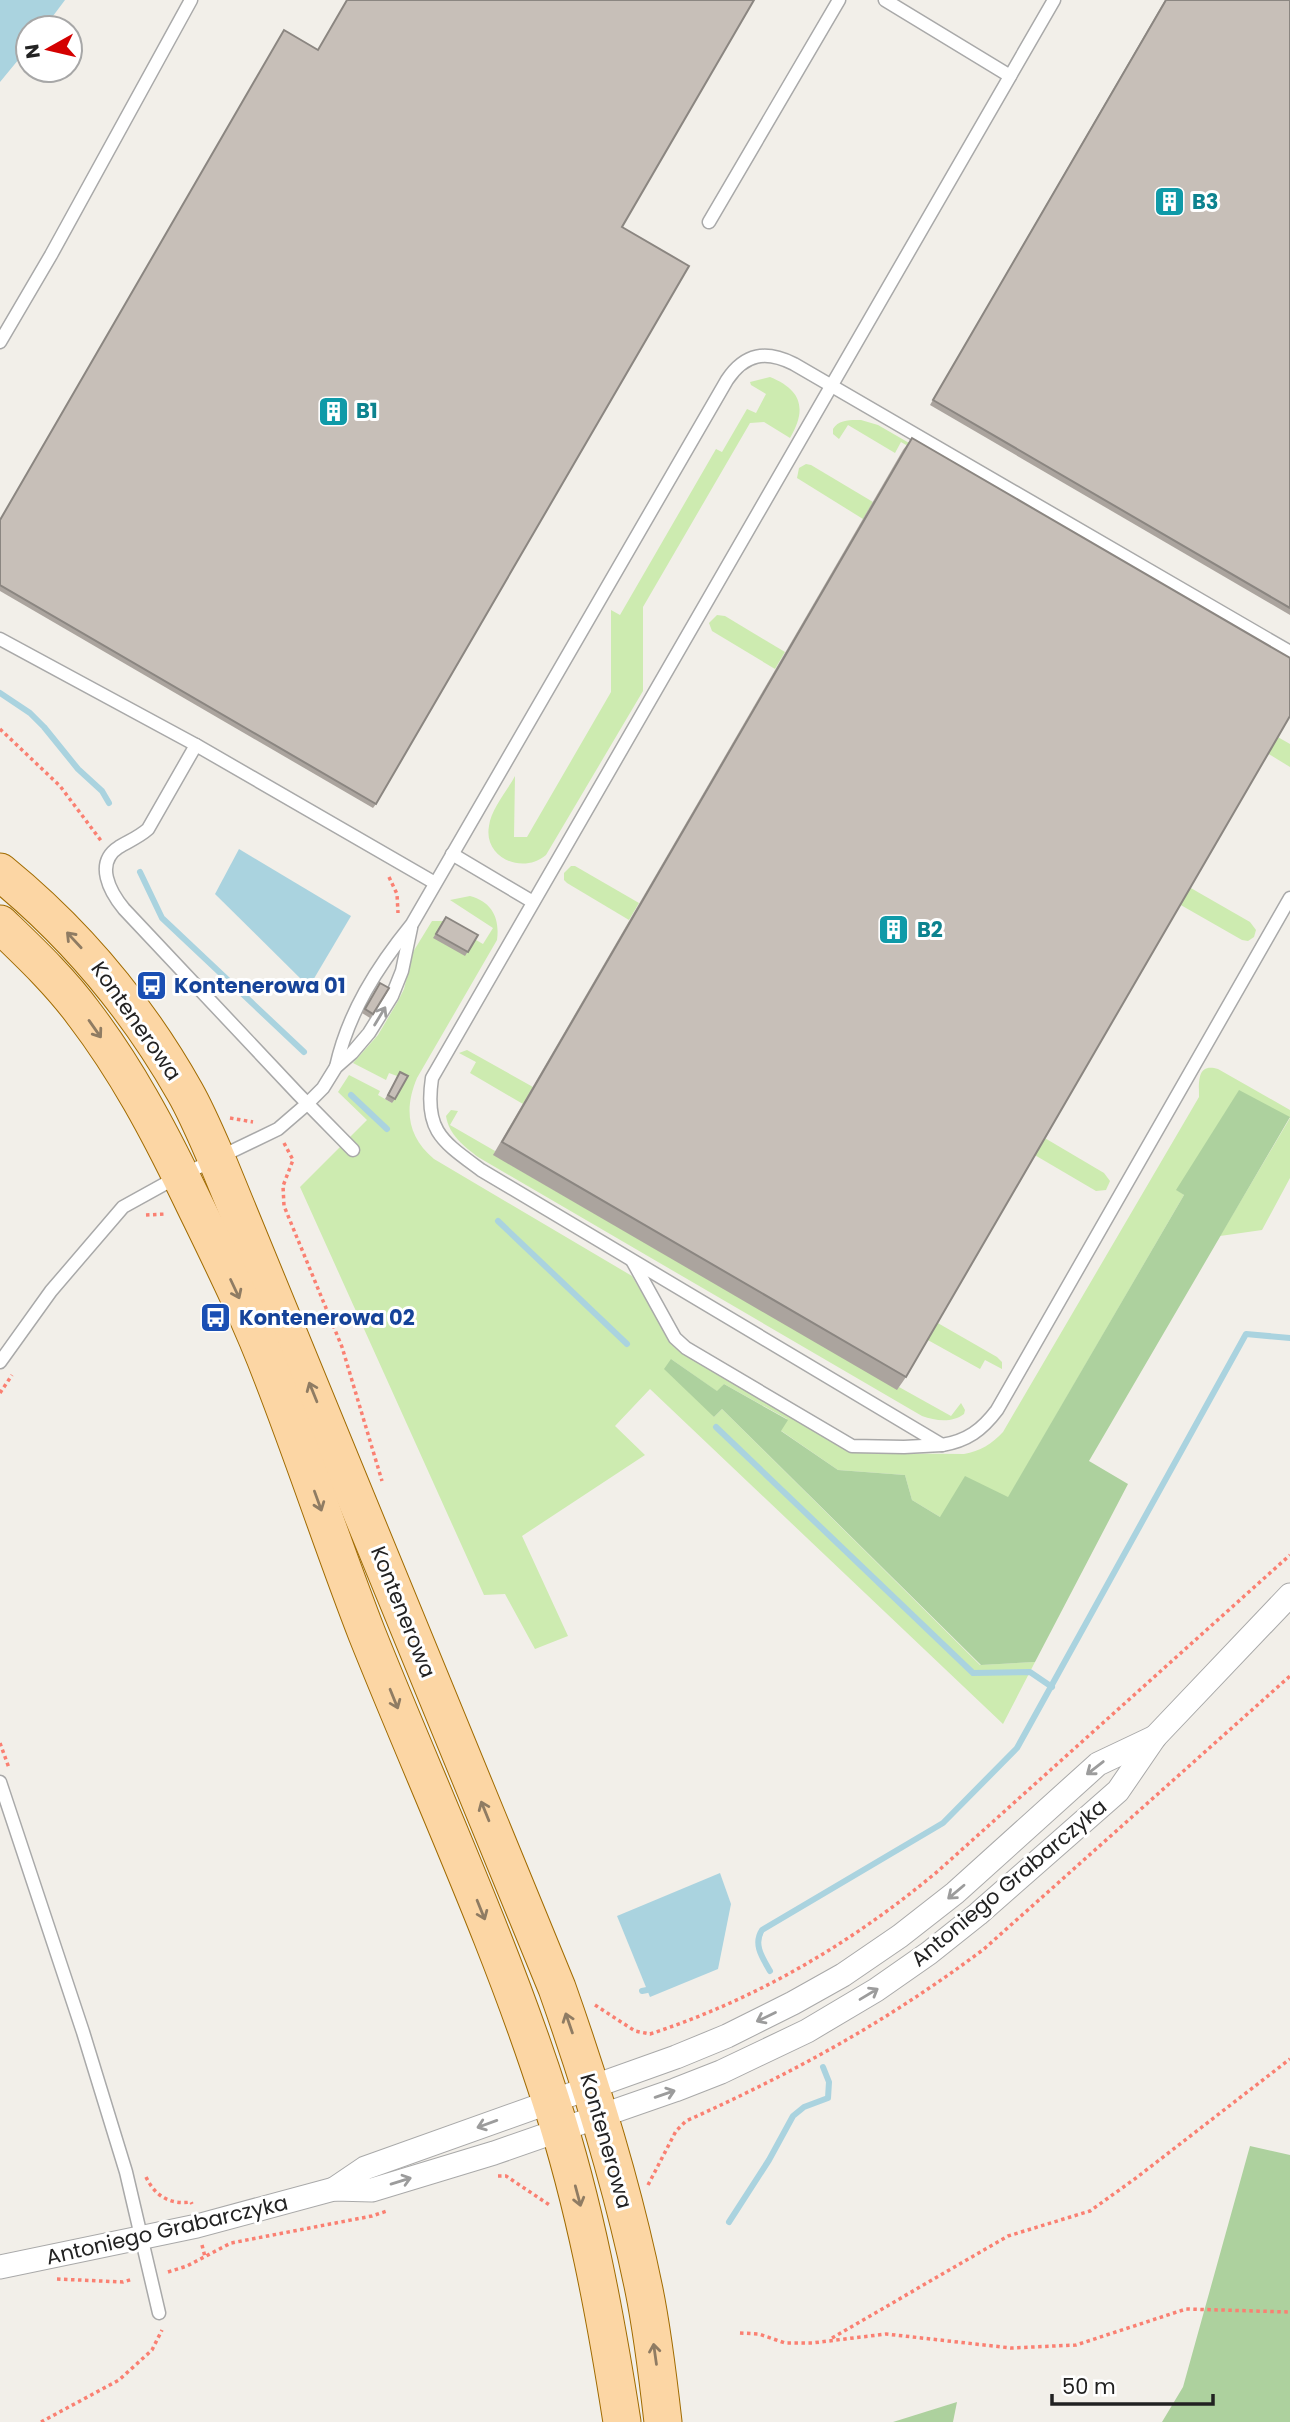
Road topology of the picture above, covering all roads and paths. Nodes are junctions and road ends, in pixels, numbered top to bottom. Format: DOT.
graph roads {
  1 [pos="191,0"];
  2 [pos="839,0"];
  3 [pos="885,0"];
  4 [pos="1054,0"];
  5 [pos="1010,76"];
  6 [pos="709,222"];
  7 [pos="0,342"];
  8 [pos="832,386"];
  9 [pos="0,639"];
  10 [pos="1290,652"];
  11 [pos="0,729"];
  12 [pos="196,744"];
  13 [pos="113,852"];
  14 [pos="452,854"];
  15 [pos="0,872"];
  16 [pos="386,873"];
  17 [pos="435,883"];
  18 [pos="1290,898"];
  19 [pos="533,902"];
  20 [pos="397,919"];
  21 [pos="0,924"];
  22 [pos="412,924"];
  23 [pos="336,1067"];
  24 [pos="307,1104"];
  25 [pos="278,1129"];
  26 [pos="353,1150"];
  27 [pos="217,1160"];
  28 [pos="180,1176"];
  29 [pos="161,1208"];
  30 [pos="140,1218"];
  31 [pos="633,1262"];
  32 [pos="0,1362"];
  33 [pos="16,1370"];
  34 [pos="0,1393"];
  35 [pos="942,1445"];
  36 [pos="383,1482"];
  37 [pos="1290,1555"];
  38 [pos="1290,1595"];
  39 [pos="1290,1676"];
  40 [pos="1244,1718"];
  41 [pos="1155,1737"];
  42 [pos="0,1743"];
  43 [pos="9,1769"];
  44 [pos="0,1782"];
  45 [pos="589,2000"];
  46 [pos="1290,2059"];
  47 [pos="596,2102"];
  48 [pos="556,2116"];
  49 [pos="686,2121"];
  50 [pos="145,2175"];
  51 [pos="492,2176"];
  52 [pos="642,2188"];
  53 [pos="399,2207"];
  54 [pos="555,2209"];
  55 [pos="197,2226"];
  56 [pos="142,2239"];
  57 [pos="205,2257"];
  58 [pos="0,2267"];
  59 [pos="169,2272"];
  60 [pos="56,2278"];
  61 [pos="135,2279"];
  62 [pos="1290,2312"];
  63 [pos="159,2313"];
  64 [pos="740,2333"];
  65 [pos="830,2339"];
  66 [pos="41,2422"];
  67 [pos="622,2422"];
  68 [pos="663,2422"];
  1 -- 7 [label="lane"];
  2 -- 6 [label="lane"];
  3 -- 5 [label="lane"];
  4 -- 5 [label="lane"];
  5 -- 8 [label="lane"];
  8 -- 10 [label="lane"];
  8 -- 14 [label="lane"];
  8 -- 19 [label="lane"];
  9 -- 12 [label="lane"];
  11 -- 13 [label="path"];
  12 -- 13 [label="lane"];
  12 -- 17 [label="lane"];
  13 -- 24 [label="lane"];
  14 -- 17 [label="lane"];
  14 -- 19 [label="lane"];
  27 -- 15 [label="main road, Kontenerowa, one-way"];
  16 -- 20 [label="path"];
  17 -- 22 [label="lane"];
  18 -- 35 [label="lane"];
  19 -- 31 [label="lane"];
  21 -- 28 [label="main road, Kontenerowa, one-way"];
  22 -- 23 [label="lane"];
  23 -- 22 [label="lane, one-way"];
  23 -- 24 [label="lane"];
  24 -- 25 [label="lane"];
  24 -- 26 [label="lane"];
  25 -- 27 [label="lane"];
  25 -- 36 [label="path"];
  27 -- 28 [label="lane"];
  47 -- 27 [label="main road, Kontenerowa, one-way"];
  28 -- 32 [label="lane"];
  28 -- 48 [label="main road, Kontenerowa, one-way"];
  29 -- 30 [label="path"];
  31 -- 35 [label="lane"];
  31 -- 35 [label="lane"];
  33 -- 34 [label="path"];
  37 -- 45 [label="path"];
  38 -- 41 [label="street, Antoniego Grabarczyka"];
  39 -- 40 [label="path"];
  41 -- 47 [label="street, Antoniego Grabarczyka, one-way"];
  47 -- 41 [label="street, Antoniego Grabarczyka, one-way"];
  42 -- 43 [label="path"];
  44 -- 56 [label="lane"];
  46 -- 65 [label="path"];
  47 -- 48 [label="street, Antoniego Grabarczyka"];
  68 -- 47 [label="main road, Kontenerowa, one-way"];
  48 -- 55 [label="street, Antoniego Grabarczyka"];
  48 -- 67 [label="main road, Kontenerowa, one-way"];
  49 -- 52 [label="path"];
  50 -- 55 [label="path"];
  51 -- 54 [label="path"];
  53 -- 57 [label="path"];
  55 -- 56 [label="street, Antoniego Grabarczyka"];
  55 -- 57 [label="path"];
  56 -- 58 [label="street, Antoniego Grabarczyka"];
  56 -- 63 [label="lane"];
  57 -- 59 [label="path"];
  60 -- 61 [label="path"];
  62 -- 65 [label="path"];
  63 -- 66 [label="path"];
  64 -- 65 [label="path"];
}
